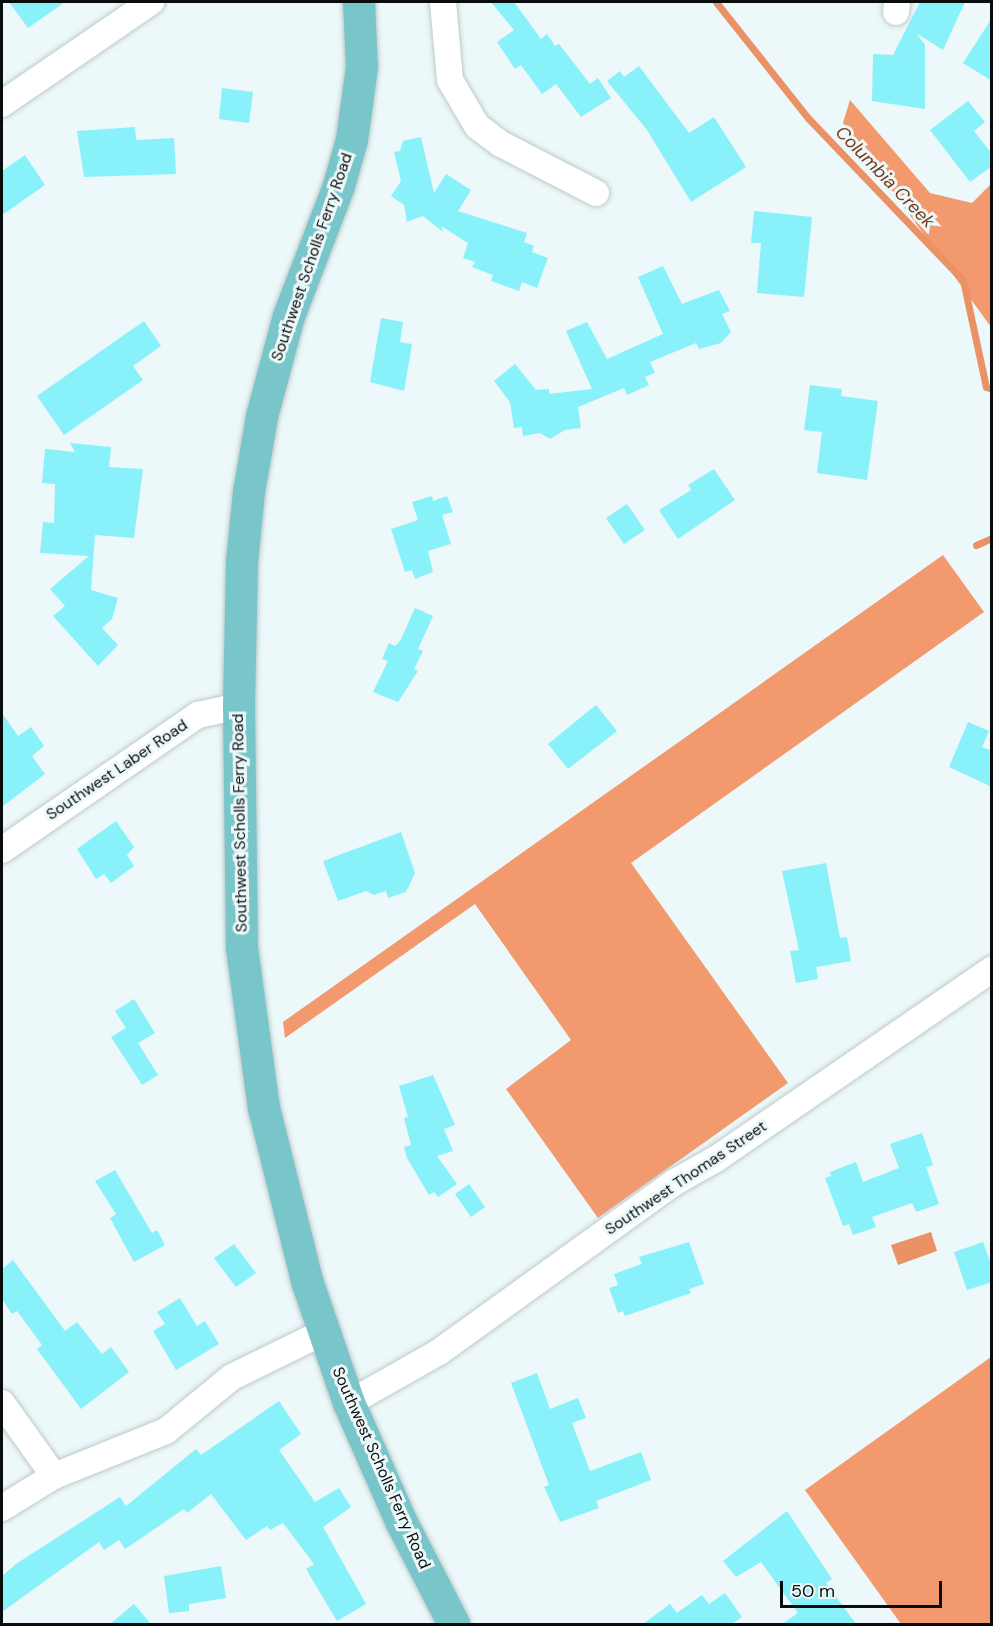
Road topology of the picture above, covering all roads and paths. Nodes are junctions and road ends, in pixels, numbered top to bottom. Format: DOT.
graph roads {
  1 [pos="151,2"];
  2 [pos="359,2"];
  3 [pos="443,2"];
  4 [pos="2,104"];
  5 [pos="596,193"];
  6 [pos="239,706"];
  7 [pos="2,850"];
  8 [pos="992,969"];
  9 [pos="324,1332"];
  10 [pos="2,1403"];
  11 [pos="349,1403"];
  12 [pos="54,1476"];
  13 [pos="2,1508"];
  14 [pos="454,1624"];
  1 -- 4 [label="street"];
  2 -- 6 [label="main road, Southwest Scholls Ferry Road"];
  3 -- 5 [label="street"];
  6 -- 7 [label="street, Southwest Laber Road"];
  6 -- 9 [label="main road, Southwest Scholls Ferry Road"];
  8 -- 11 [label="street, Southwest Thomas Street"];
  9 -- 11 [label="main road, Southwest Scholls Ferry Road"];
  9 -- 12 [label="street"];
  10 -- 12 [label="street"];
  11 -- 14 [label="main road, Southwest Scholls Ferry Road"];
  12 -- 13 [label="street"];
}
